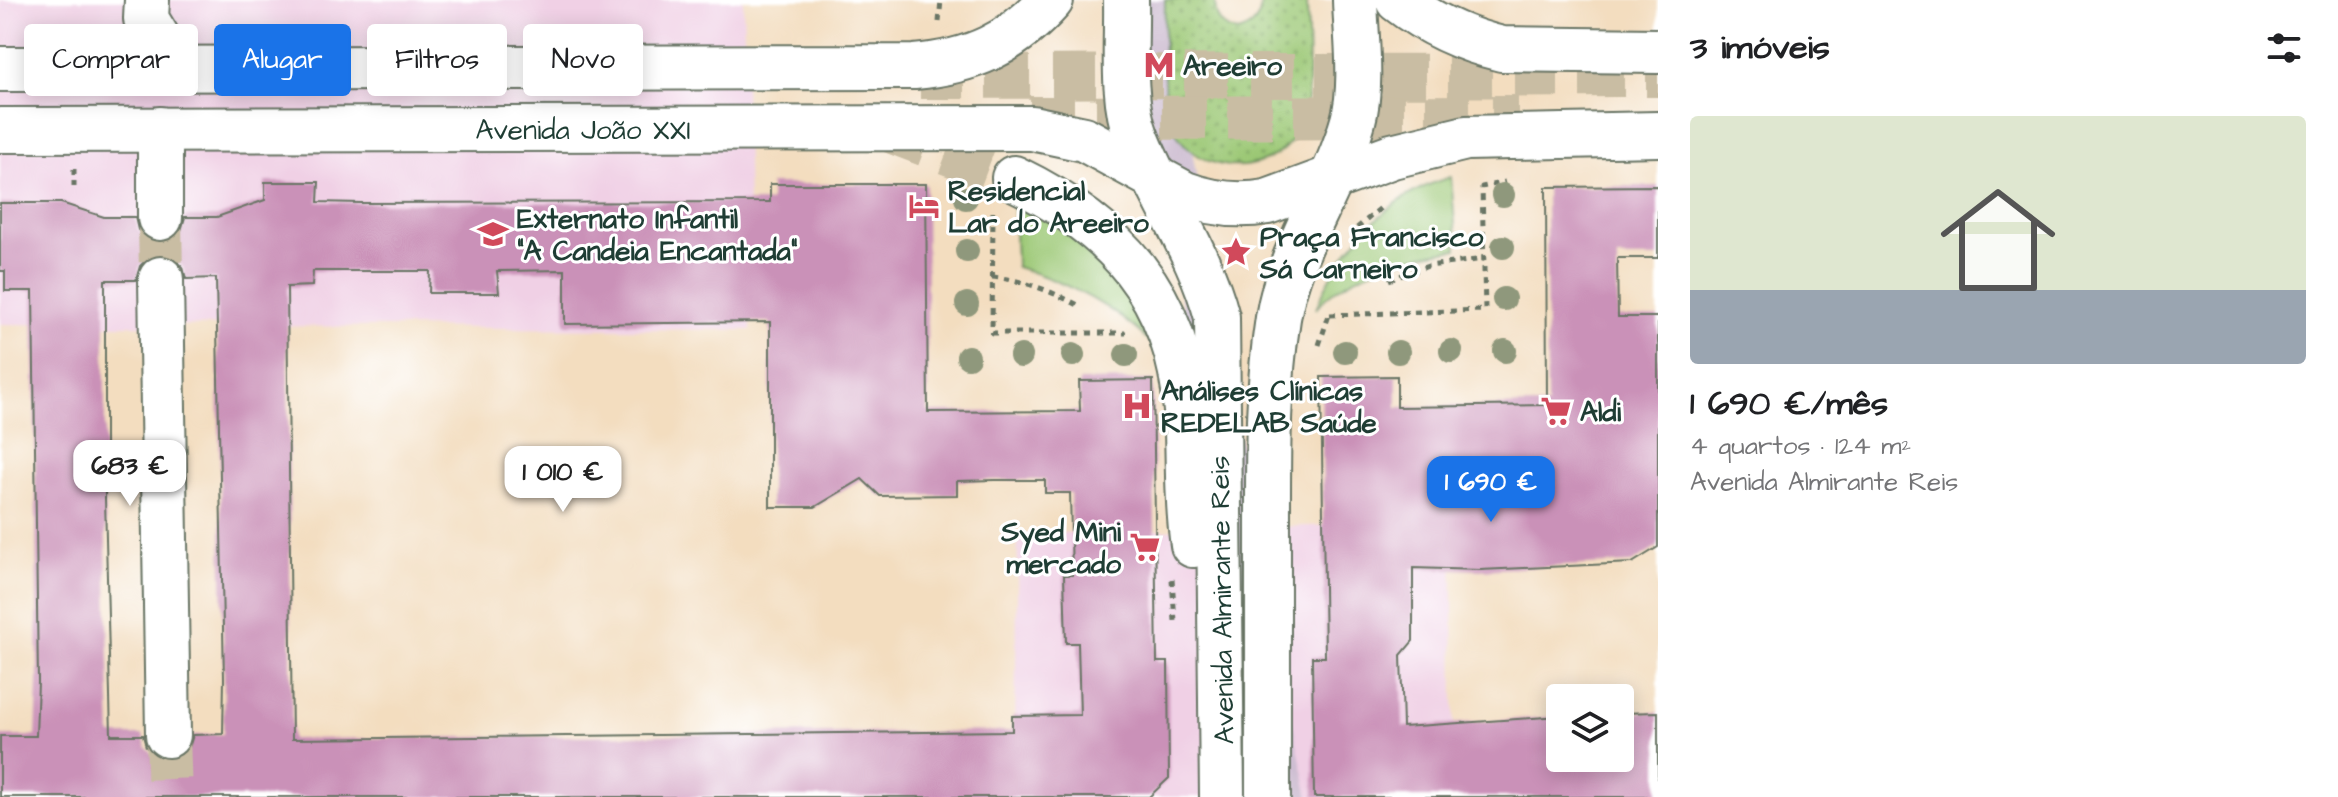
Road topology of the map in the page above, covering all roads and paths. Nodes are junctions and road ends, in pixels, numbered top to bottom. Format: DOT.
graph roads {
  1 [pos="147,0"];
  2 [pos="173,0"];
  3 [pos="1051,0"];
  4 [pos="1126,0"];
  5 [pos="1355,0"];
  6 [pos="1398,0"];
  7 [pos="148,24"];
  8 [pos="171,24"];
  9 [pos="1658,51"];
  10 [pos="198,56"];
  11 [pos="24,67"];
  12 [pos="0,69"];
  13 [pos="160,96"];
  14 [pos="160,129"];
  15 [pos="0,130"];
  16 [pos="1658,134"];
  17 [pos="1156,177"];
  18 [pos="1333,178"];
  19 [pos="1518,179"];
  20 [pos="1003,193"];
  21 [pos="1394,199"];
  22 [pos="160,218"];
  23 [pos="1349,237"];
  24 [pos="1484,259"];
  25 [pos="992,277"];
  26 [pos="161,279"];
  27 [pos="1389,280"];
  28 [pos="1080,306"];
  29 [pos="1321,316"];
  30 [pos="1132,333"];
  31 [pos="1171,564"];
  32 [pos="1221,626"];
  33 [pos="1176,628"];
  34 [pos="168,735"];
  35 [pos="1222,797"];
  36 [pos="1268,797"];
  1 -- 7 [label="main road"];
  2 -- 8 [label="main road"];
  3 -- 10 [label="main road"];
  4 -- 17 [label="main road"];
  5 -- 18 [label="main road"];
  6 -- 9 [label="main road"];
  11 -- 12 [label="main road"];
  13 -- 14 [label="main road"];
  14 -- 15 [label="main road, Avenida João XXI"];
  14 -- 17 [label="main road, Avenida João XXI"];
  14 -- 22 [label="main road"];
  16 -- 18 [label="main road"];
  17 -- 18 [label="main road"];
  17 -- 32 [label="main road, Avenida Almirante Reis"];
  18 -- 36 [label="main road, Avenida Almirante Reis"];
  19 -- 24 [label="path"];
  20 -- 25 [label="path"];
  20 -- 32 [label="main road"];
  21 -- 23 [label="path"];
  24 -- 27 [label="path"];
  24 -- 29 [label="path"];
  25 -- 28 [label="path"];
  25 -- 30 [label="path"];
  26 -- 34 [label="main road"];
  31 -- 33 [label="path"];
  32 -- 35 [label="main road, Avenida Almirante Reis"];
}
